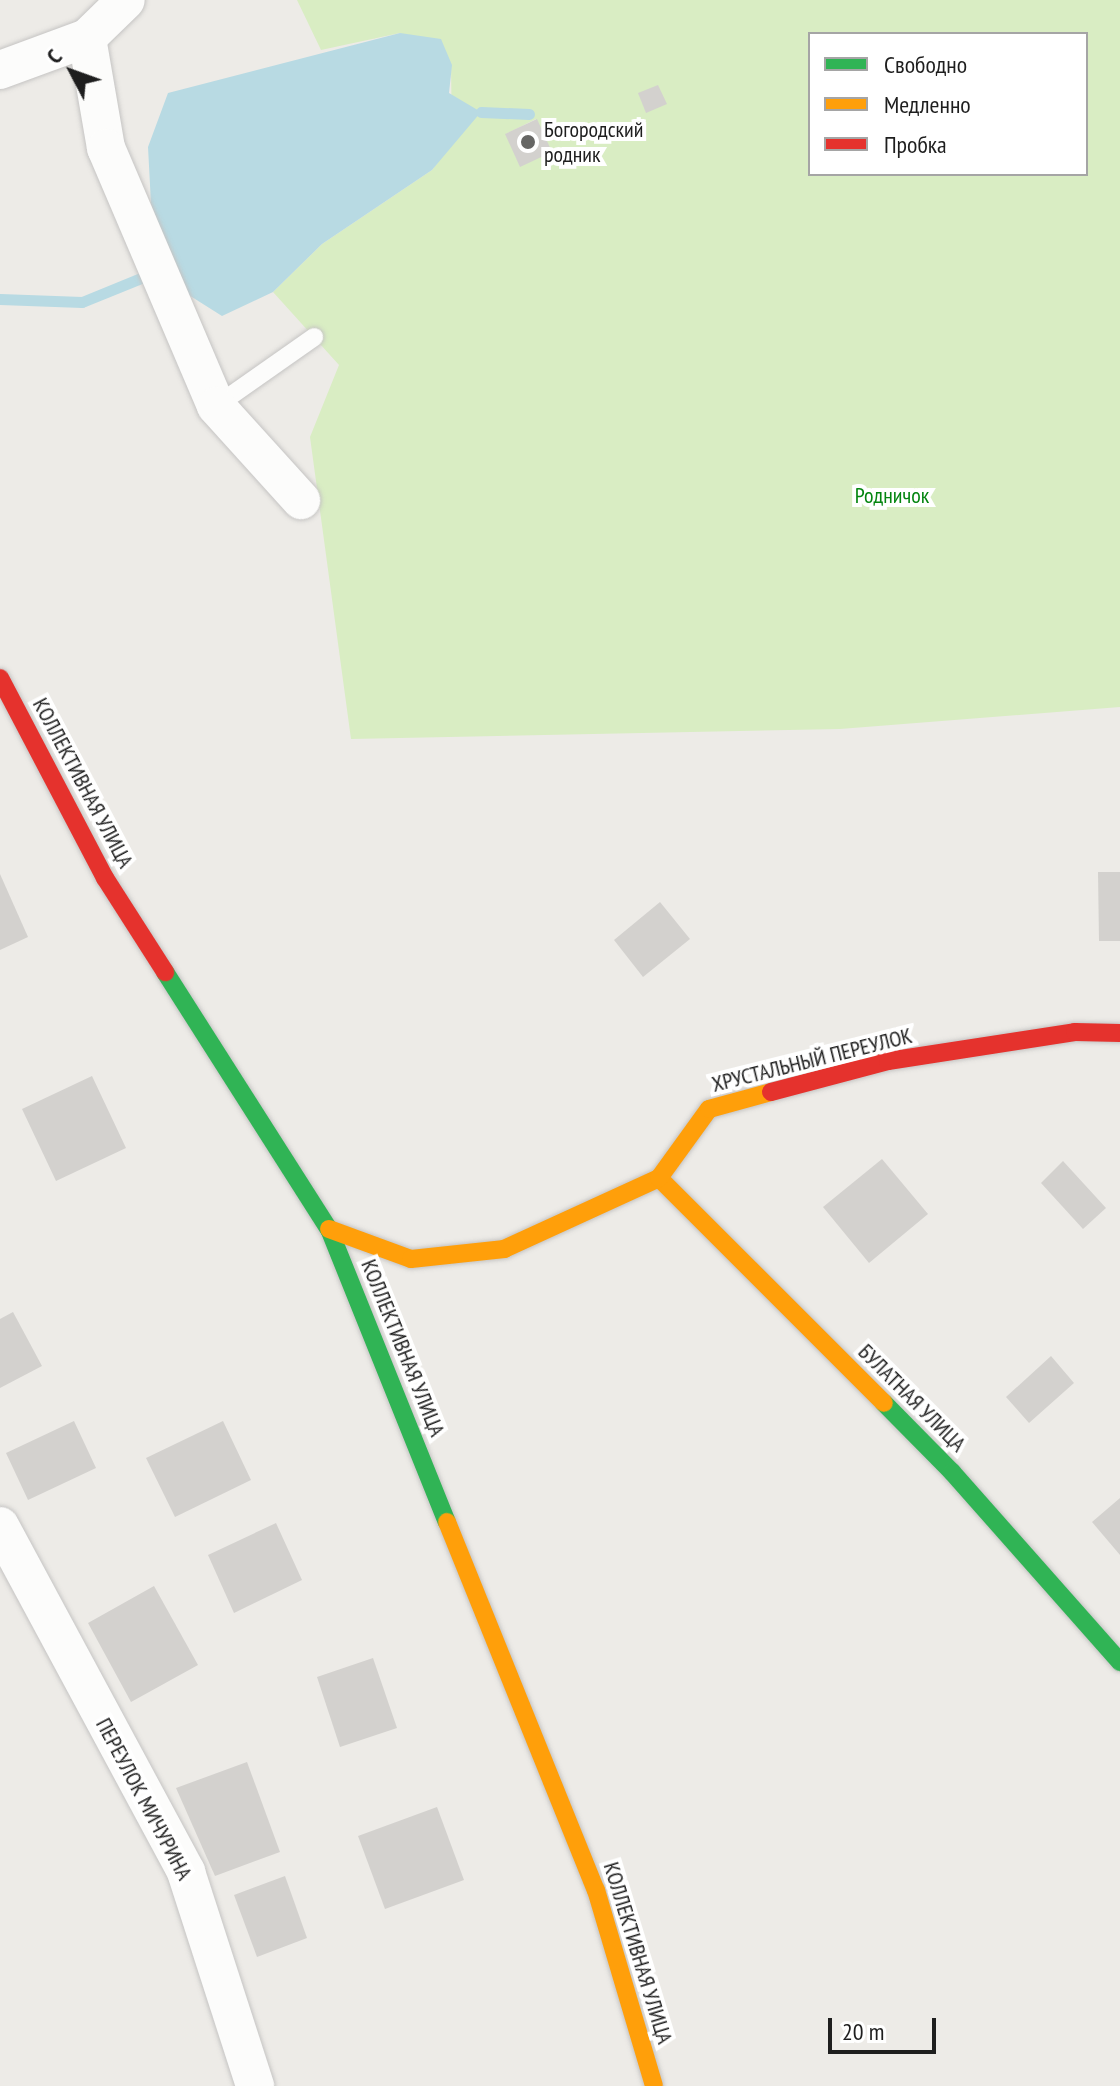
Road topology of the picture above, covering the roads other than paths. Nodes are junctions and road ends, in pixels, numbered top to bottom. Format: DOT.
graph roads {
  1 [pos="126,0"];
  2 [pos="87,38"];
  3 [pos="0,70"];
  4 [pos="314,337"];
  5 [pos="216,406"];
  6 [pos="301,500"];
  7 [pos="0,678"];
  8 [pos="1120,1033"];
  9 [pos="659,1178"];
  10 [pos="329,1229"];
  11 [pos="0,1526"];
  12 [pos="1120,1662"];
  13 [pos="255,2086"];
  14 [pos="654,2086"];
  1 -- 2 [label="street"];
  2 -- 3 [label="street"];
  2 -- 5 [label="street"];
  4 -- 5 [label="lane"];
  5 -- 6 [label="street"];
  7 -- 10 [label="street, КОЛЛЕКТИВНАЯ УЛИЦА"];
  8 -- 9 [label="street, ХРУСТАЛЬНЫЙ ПЕРЕУЛОК"];
  9 -- 10 [label="street, ХРУСТАЛЬНЫЙ ПЕРЕУЛОК"];
  9 -- 12 [label="street, БУЛАТНАЯ УЛИЦА"];
  10 -- 14 [label="street, КОЛЛЕКТИВНАЯ УЛИЦА"];
  11 -- 13 [label="street, ПЕРЕУЛОК МИЧУРИНА"];
}
